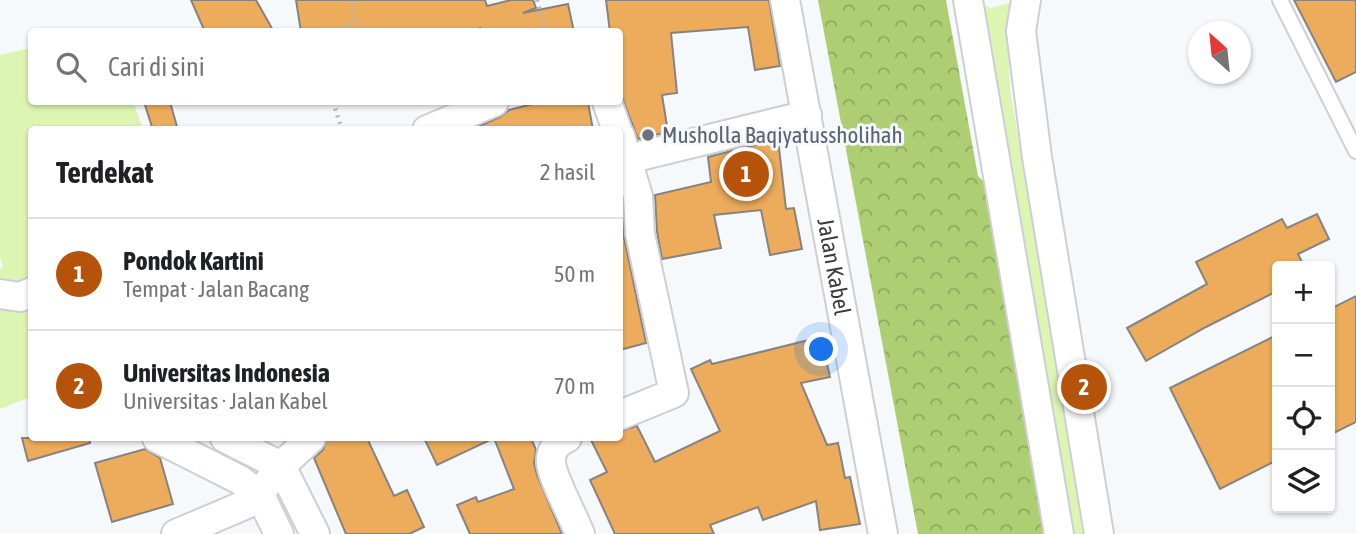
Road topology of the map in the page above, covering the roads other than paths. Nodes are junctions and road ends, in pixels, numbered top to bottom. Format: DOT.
graph roads {
  1 [pos="785,0"];
  2 [pos="968,0"];
  3 [pos="1026,0"];
  4 [pos="1280,0"];
  5 [pos="487,105"];
  6 [pos="608,105"];
  7 [pos="807,115"];
  8 [pos="437,126"];
  9 [pos="616,126"];
  10 [pos="624,147"];
  11 [pos="1356,151"];
  12 [pos="623,414"];
  13 [pos="163,441"];
  14 [pos="231,441"];
  15 [pos="308,441"];
  16 [pos="559,441"];
  17 [pos="281,466"];
  18 [pos="260,495"];
  19 [pos="176,534"];
  20 [pos="279,534"];
  21 [pos="315,534"];
  22 [pos="580,534"];
  23 [pos="883,534"];
  24 [pos="1059,534"];
  25 [pos="1099,534"];
  1 -- 7 [label="street, Jalan Kabel"];
  2 -- 24 [label="street"];
  3 -- 25 [label="street"];
  4 -- 11 [label="lane"];
  5 -- 8 [label="street"];
  6 -- 9 [label="street"];
  7 -- 10 [label="street"];
  7 -- 23 [label="street, Jalan Kabel"];
  10 -- 12 [label="street"];
  13 -- 18 [label="street"];
  14 -- 17 [label="street"];
  15 -- 17 [label="street"];
  16 -- 22 [label="street"];
  17 -- 18 [label="street"];
  17 -- 21 [label="street"];
  18 -- 19 [label="street"];
  18 -- 20 [label="street"];
}
